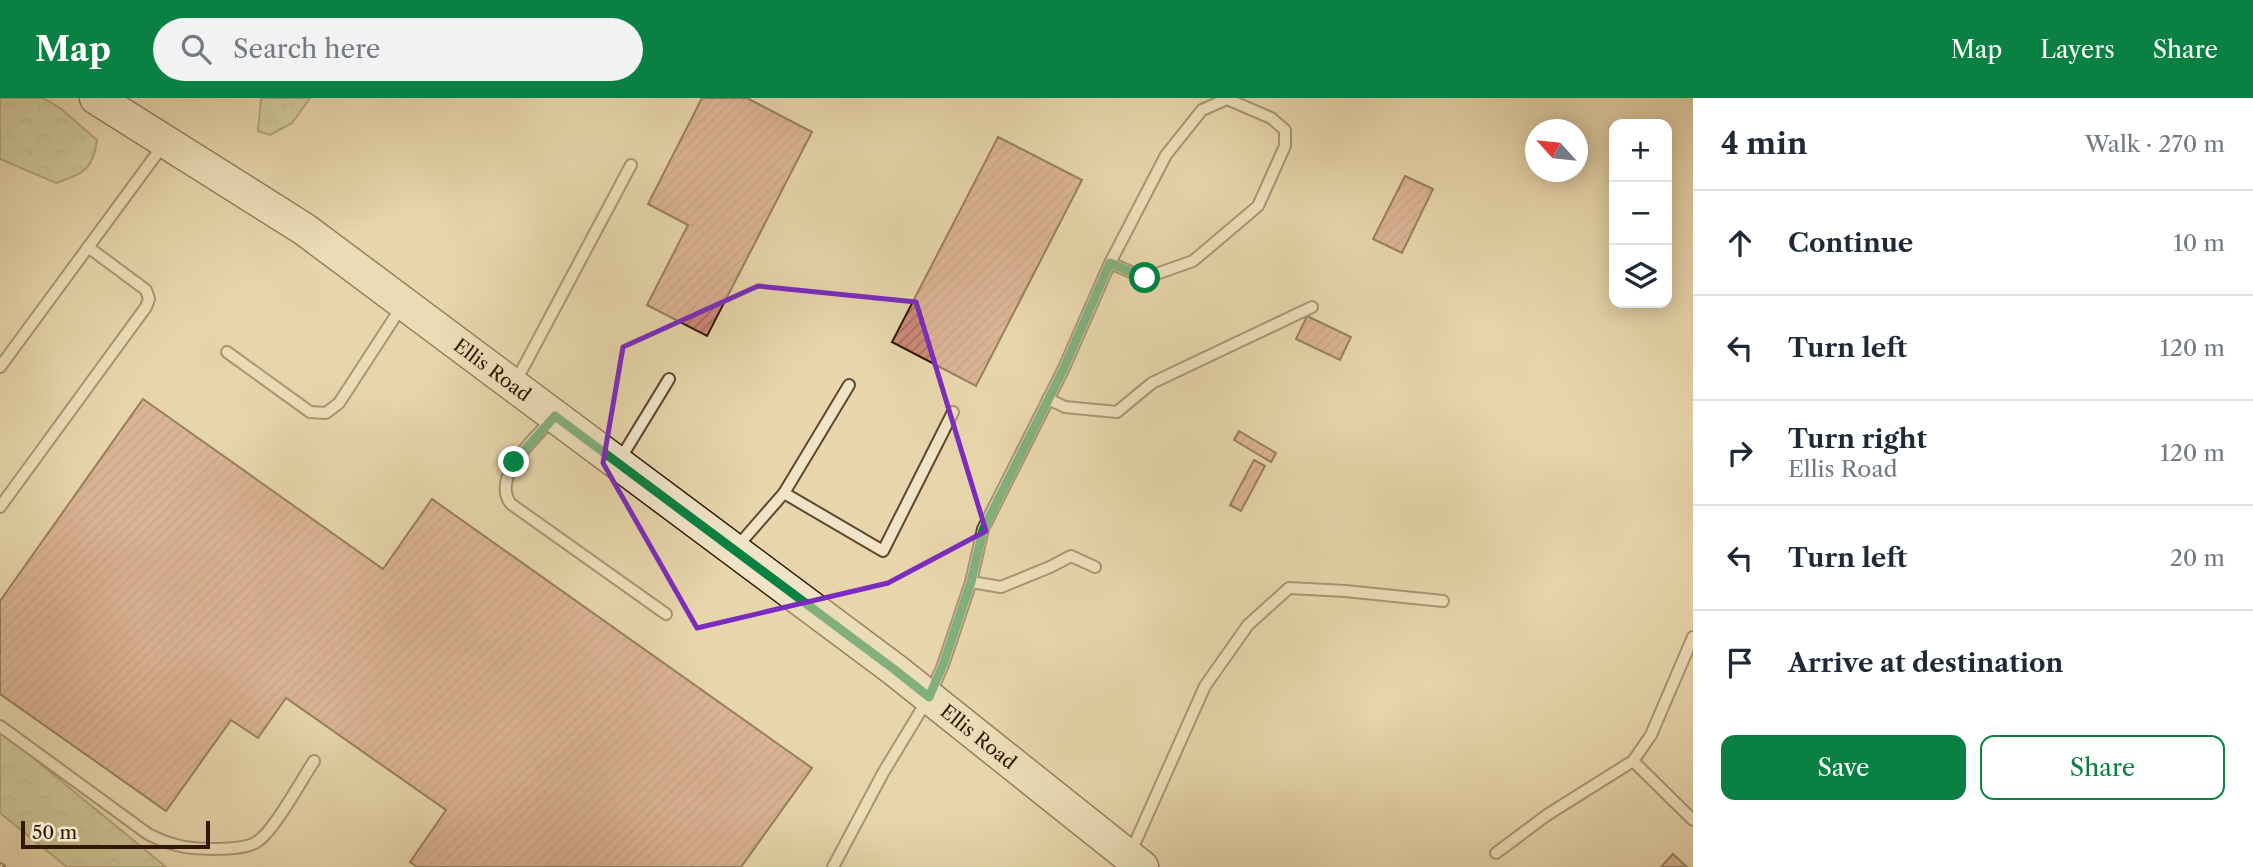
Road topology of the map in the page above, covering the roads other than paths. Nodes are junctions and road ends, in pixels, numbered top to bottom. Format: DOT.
graph roads {
  1 [pos="96,98"];
  2 [pos="165,142"];
  3 [pos="631,165"];
  4 [pos="88,247"];
  5 [pos="1110,263"];
  6 [pos="404,304"];
  7 [pos="1312,307"];
  8 [pos="228,352"];
  9 [pos="0,368"];
  10 [pos="669,379"];
  11 [pos="849,384"];
  12 [pos="514,386"];
  13 [pos="1048,399"];
  14 [pos="953,412"];
  15 [pos="555,416"];
  16 [pos="618,463"];
  17 [pos="784,493"];
  18 [pos="0,507"];
  19 [pos="734,550"];
  20 [pos="1095,567"];
  21 [pos="971,582"];
  22 [pos="1443,601"];
  23 [pos="666,614"];
  24 [pos="1693,637"];
  25 [pos="929,697"];
  26 [pos="0,726"];
  27 [pos="314,761"];
  28 [pos="1633,761"];
  29 [pos="1693,820"];
  30 [pos="1496,853"];
  31 [pos="1135,862"];
  32 [pos="833,867"];
  1 -- 2 [label="main road, Ellis Road"];
  2 -- 4 [label="lane"];
  2 -- 6 [label="main road, Ellis Road"];
  3 -- 12 [label="lane"];
  4 -- 9 [label="lane"];
  4 -- 18 [label="lane"];
  5 -- 5 [label="lane"];
  5 -- 13 [label="lane"];
  6 -- 8 [label="lane"];
  6 -- 12 [label="main road, Ellis Road"];
  7 -- 13 [label="lane"];
  10 -- 16 [label="lane"];
  11 -- 17 [label="lane"];
  12 -- 15 [label="main road, Ellis Road"];
  13 -- 21 [label="lane"];
  14 -- 17 [label="lane"];
  15 -- 16 [label="main road, Ellis Road"];
  15 -- 23 [label="lane"];
  16 -- 19 [label="main road, Ellis Road"];
  17 -- 19 [label="lane"];
  19 -- 25 [label="main road, Ellis Road"];
  20 -- 21 [label="lane"];
  21 -- 25 [label="lane"];
  22 -- 31 [label="lane"];
  24 -- 28 [label="lane"];
  25 -- 31 [label="main road, Ellis Road"];
  25 -- 32 [label="lane"];
  26 -- 27 [label="lane"];
  28 -- 29 [label="lane"];
  28 -- 30 [label="lane"];
}
